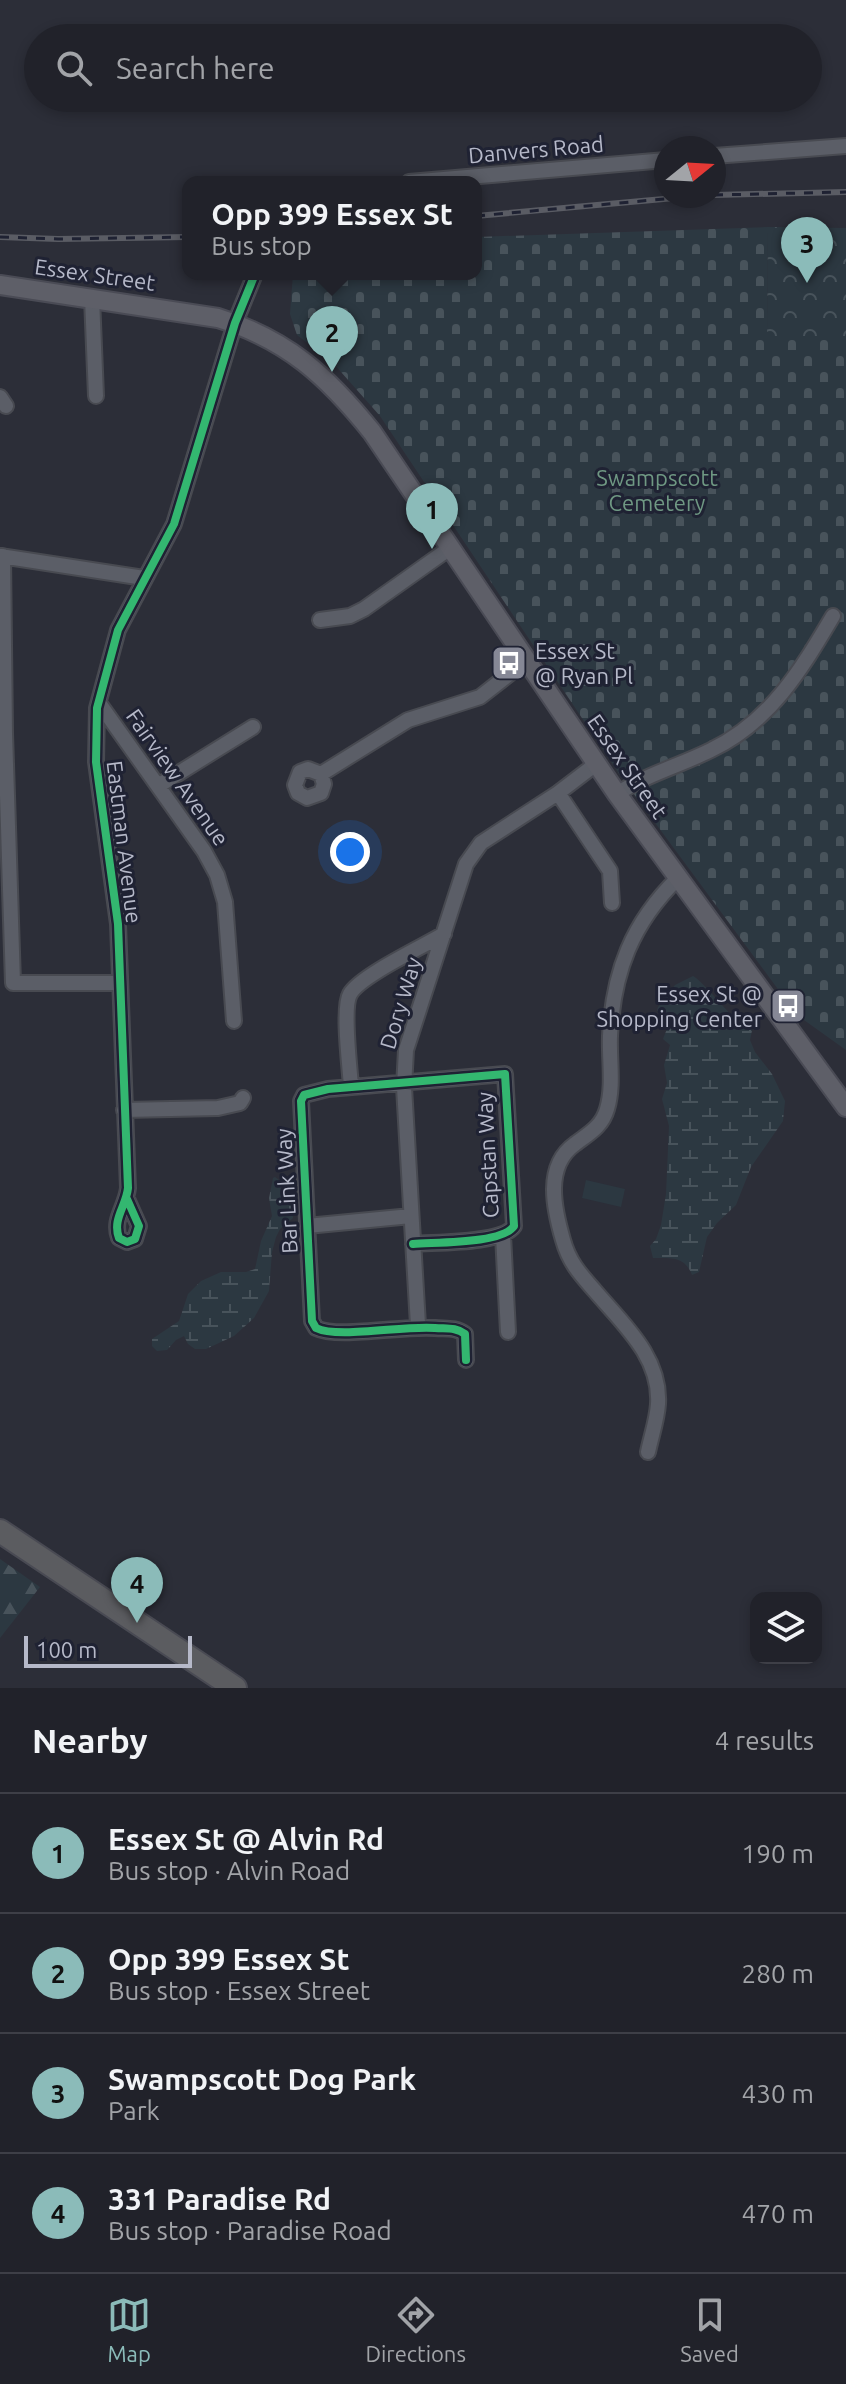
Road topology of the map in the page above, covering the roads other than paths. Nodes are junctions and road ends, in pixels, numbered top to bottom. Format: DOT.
graph roads {
  1 [pos="846,146"];
  2 [pos="726,155"];
  3 [pos="654,161"];
  4 [pos="479,176"];
  5 [pos="253,280"];
  6 [pos="0,285"];
  7 [pos="92,298"];
  8 [pos="235,323"];
  9 [pos="96,396"];
  10 [pos="450,548"];
  11 [pos="1,556"];
  12 [pos="144,578"];
  13 [pos="833,616"];
  14 [pos="320,620"];
  15 [pos="526,661"];
  16 [pos="99,703"];
  17 [pos="253,727"];
  18 [pos="596,764"];
  19 [pos="321,774"];
  20 [pos="158,786"];
  21 [pos="558,793"];
  22 [pos="617,794"];
  23 [pos="678,878"];
  24 [pos="612,903"];
  25 [pos="444,934"];
  26 [pos="120,983"];
  27 [pos="234,1021"];
  28 [pos="403,1084"];
  29 [pos="351,1087"];
  30 [pos="243,1098"];
  31 [pos="846,1107"];
  32 [pos="124,1110"];
  33 [pos="127,1199"];
  34 [pos="411,1216"];
  35 [pos="307,1226"];
  36 [pos="503,1235"];
  37 [pos="413,1244"];
  38 [pos="418,1325"];
  39 [pos="508,1332"];
  40 [pos="466,1360"];
  41 [pos="648,1452"];
  42 [pos="0,1531"];
  43 [pos="235,1688"];
  1 -- 2 [label="street"];
  3 -- 4 [label="street, Danvers Road"];
  5 -- 8 [label="street"];
  6 -- 7 [label="main road, Essex Street"];
  7 -- 8 [label="main road, Essex Street"];
  7 -- 9 [label="street"];
  8 -- 10 [label="main road, Essex Street"];
  8 -- 12 [label="street, Eastman Avenue"];
  10 -- 14 [label="street"];
  10 -- 15 [label="main road, Essex Street"];
  11 -- 12 [label="street"];
  11 -- 26 [label="street"];
  12 -- 16 [label="street, Eastman Avenue"];
  13 -- 22 [label="street"];
  15 -- 18 [label="main road, Essex Street"];
  15 -- 19 [label="street"];
  16 -- 20 [label="street, Fairview Avenue"];
  16 -- 26 [label="street, Eastman Avenue"];
  17 -- 20 [label="street"];
  18 -- 21 [label="street, Dory Way"];
  18 -- 22 [label="main road, Essex Street"];
  20 -- 27 [label="street, Fairview Avenue"];
  21 -- 24 [label="street"];
  21 -- 25 [label="street, Dory Way"];
  22 -- 23 [label="main road, Essex Street"];
  23 -- 31 [label="main road, Essex Street"];
  23 -- 41 [label="street"];
  25 -- 28 [label="street, Dory Way"];
  25 -- 29 [label="street"];
  26 -- 32 [label="street, Eastman Avenue"];
  28 -- 29 [label="street, Bar Link Way"];
  28 -- 34 [label="street, Dory Way"];
  28 -- 36 [label="street, Capstan Way"];
  29 -- 35 [label="street, Bar Link Way"];
  30 -- 32 [label="street"];
  32 -- 33 [label="street, Eastman Avenue"];
  34 -- 35 [label="street, Bar Link Way"];
  34 -- 37 [label="street, Dory Way"];
  35 -- 38 [label="street, Bar Link Way"];
  36 -- 37 [label="street"];
  36 -- 39 [label="street"];
  37 -- 38 [label="street, Dory Way"];
  38 -- 40 [label="street"];
  42 -- 43 [label="highway"];
}
